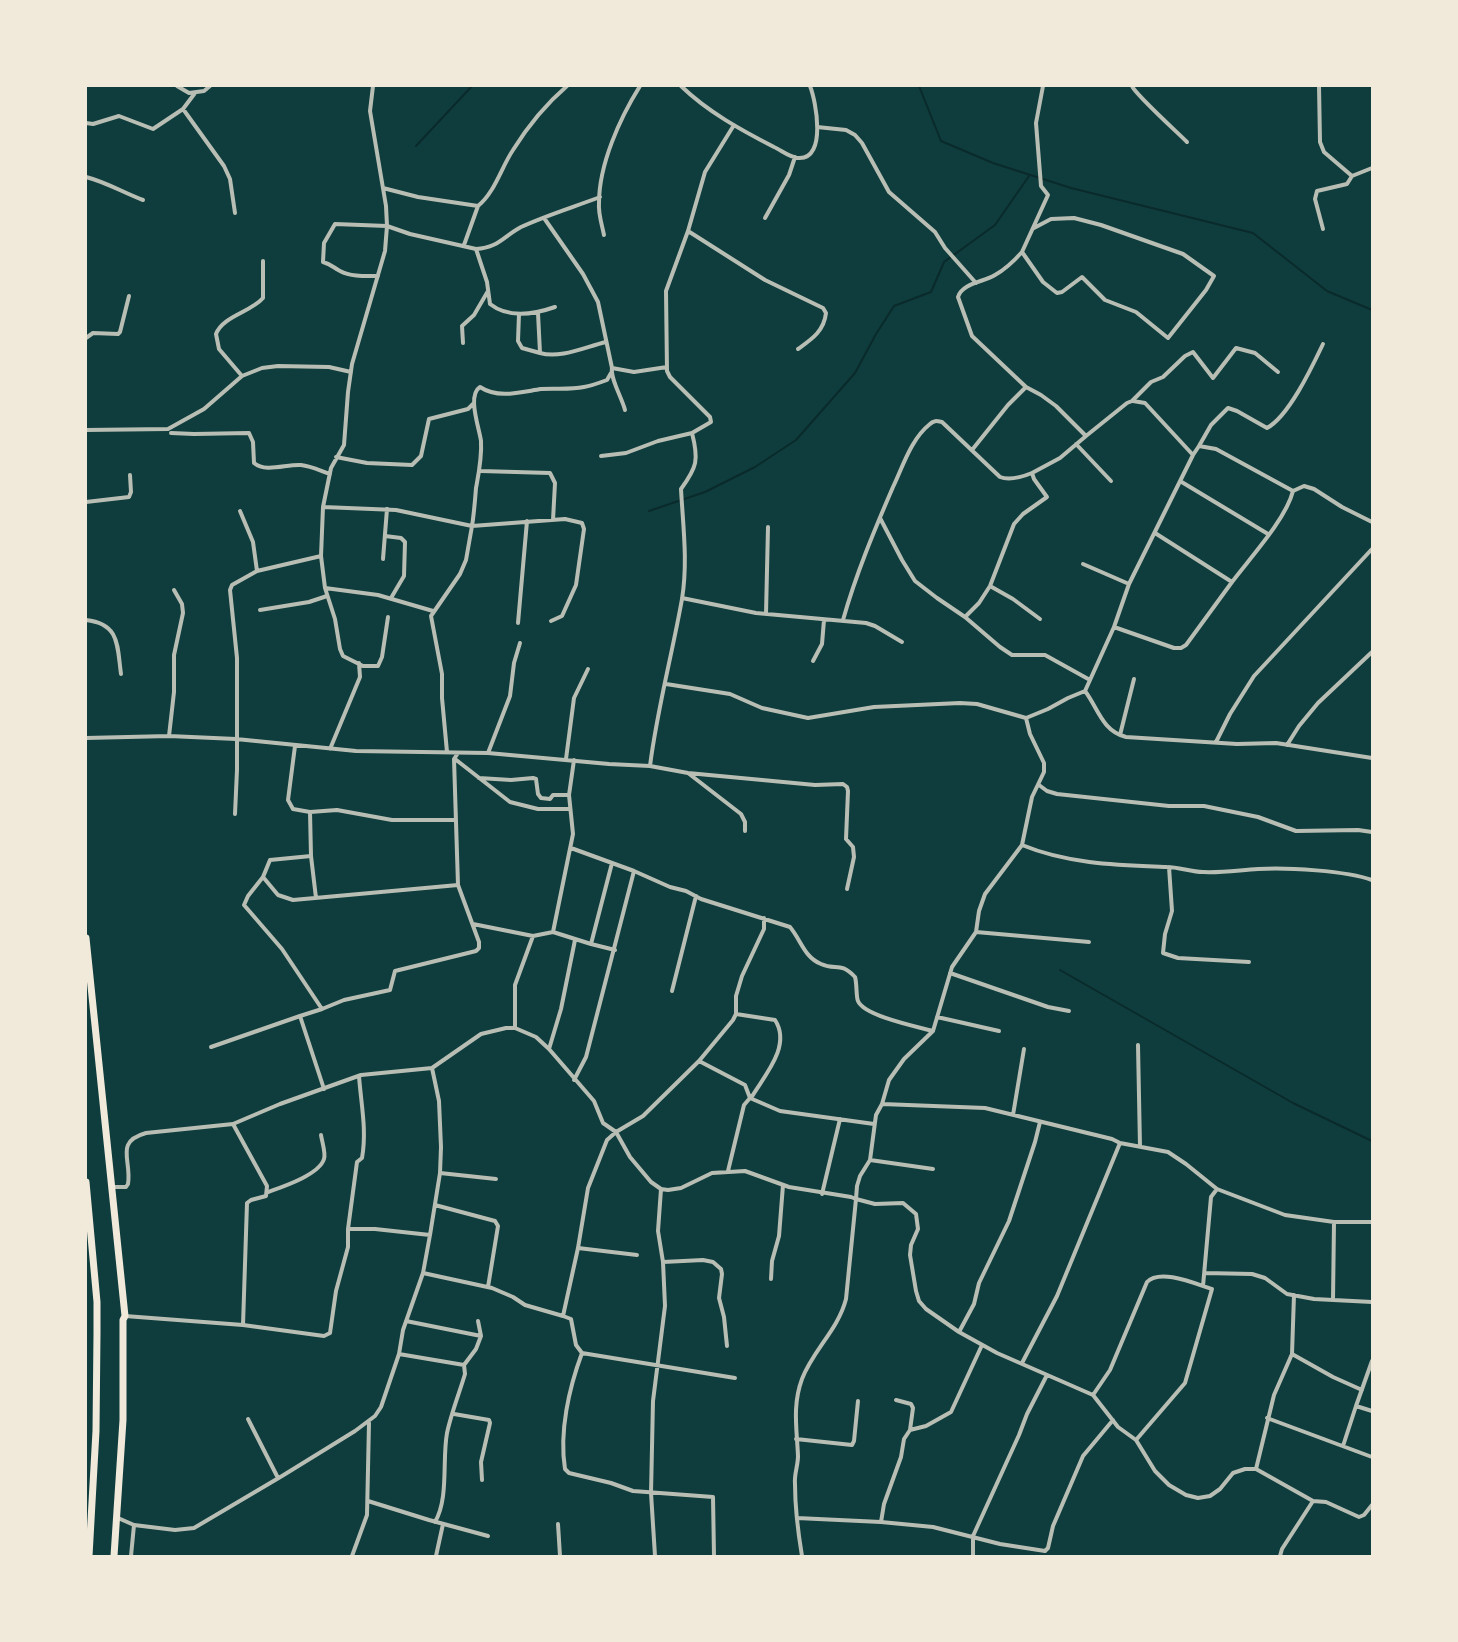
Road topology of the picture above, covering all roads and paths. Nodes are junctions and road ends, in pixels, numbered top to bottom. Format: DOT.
graph roads {
  1 [pos="177,86"];
  2 [pos="210,86"];
  3 [pos="373,86"];
  4 [pos="567,86"];
  5 [pos="640,86"];
  6 [pos="681,86"];
  7 [pos="810,86"];
  8 [pos="1043,86"];
  9 [pos="1132,86"];
  10 [pos="1319,86"];
  11 [pos="195,93"];
  12 [pos="183,109"];
  13 [pos="86,123"];
  14 [pos="734,124"];
  15 [pos="817,127"];
  16 [pos="1187,142"];
  17 [pos="795,157"];
  18 [pos="1372,168"];
  19 [pos="1352,176"];
  20 [pos="86,177"];
  21 [pos="383,188"];
  22 [pos="600,197"];
  23 [pos="143,200"];
  24 [pos="478,206"];
  25 [pos="235,213"];
  26 [pos="544,218"];
  27 [pos="765,218"];
  28 [pos="387,226"];
  29 [pos="1034,228"];
  30 [pos="1323,229"];
  31 [pos="688,231"];
  32 [pos="604,235"];
  33 [pos="464,245"];
  34 [pos="476,249"];
  35 [pos="1022,252"];
  36 [pos="263,261"];
  37 [pos="378,276"];
  38 [pos="976,284"];
  39 [pos="488,291"];
  40 [pos="129,296"];
  41 [pos="555,307"];
  42 [pos="537,313"];
  43 [pos="519,314"];
  44 [pos="86,338"];
  45 [pos="606,342"];
  46 [pos="463,343"];
  47 [pos="1323,344"];
  48 [pos="798,349"];
  49 [pos="540,353"];
  50 [pos="667,367"];
  51 [pos="612,368"];
  52 [pos="351,372"];
  53 [pos="1278,372"];
  54 [pos="611,373"];
  55 [pos="242,376"];
  56 [pos="1026,387"];
  57 [pos="1132,401"];
  58 [pos="475,402"];
  59 [pos="625,410"];
  60 [pos="86,430"];
  61 [pos="171,433"];
  62 [pos="692,433"];
  63 [pos="1086,436"];
  64 [pos="1076,444"];
  65 [pos="1199,446"];
  66 [pos="972,450"];
  67 [pos="1193,455"];
  68 [pos="601,456"];
  69 [pos="336,457"];
  70 [pos="481,471"];
  71 [pos="330,474"];
  72 [pos="1032,474"];
  73 [pos="130,475"];
  74 [pos="1111,481"];
  75 [pos="1180,481"];
  76 [pos="1293,491"];
  77 [pos="86,502"];
  78 [pos="323,507"];
  79 [pos="387,509"];
  80 [pos="240,511"];
  81 [pos="880,518"];
  82 [pos="553,520"];
  83 [pos="1372,521"];
  84 [pos="527,522"];
  85 [pos="472,526"];
  86 [pos="768,527"];
  87 [pos="1155,533"];
  88 [pos="1268,534"];
  89 [pos="385,536"];
  90 [pos="1372,549"];
  91 [pos="321,556"];
  92 [pos="383,559"];
  93 [pos="1083,564"];
  94 [pos="257,571"];
  95 [pos="1232,582"];
  96 [pos="1129,584"];
  97 [pos="990,586"];
  98 [pos="325,588"];
  99 [pos="174,590"];
  100 [pos="327,596"];
  101 [pos="391,598"];
  102 [pos="682,598"];
  103 [pos="260,610"];
  104 [pos="433,611"];
  105 [pos="766,614"];
  106 [pos="388,617"];
  107 [pos="965,617"];
  108 [pos="1040,619"];
  109 [pos="86,620"];
  110 [pos="824,620"];
  111 [pos="843,620"];
  112 [pos="551,621"];
  113 [pos="518,623"];
  114 [pos="1114,627"];
  115 [pos="902,642"];
  116 [pos="520,643"];
  117 [pos="1372,651"];
  118 [pos="813,661"];
  119 [pos="359,662"];
  120 [pos="588,669"];
  121 [pos="121,674"];
  122 [pos="1090,680"];
  123 [pos="1134,680"];
  124 [pos="666,684"];
  125 [pos="1085,691"];
  126 [pos="1026,718"];
  127 [pos="1120,735"];
  128 [pos="169,736"];
  129 [pos="86,738"];
  130 [pos="236,739"];
  131 [pos="1216,742"];
  132 [pos="1287,745"];
  133 [pos="294,746"];
  134 [pos="330,749"];
  135 [pos="447,752"];
  136 [pos="459,752"];
  137 [pos="488,753"];
  138 [pos="1372,758"];
  139 [pos="454,759"];
  140 [pos="566,759"];
  141 [pos="574,760"];
  142 [pos="650,766"];
  143 [pos="688,773"];
  144 [pos="478,778"];
  145 [pos="1039,785"];
  146 [pos="569,795"];
  147 [pos="570,809"];
  148 [pos="310,812"];
  149 [pos="235,814"];
  150 [pos="456,820"];
  151 [pos="745,831"];
  152 [pos="1372,832"];
  153 [pos="1022,845"];
  154 [pos="571,848"];
  155 [pos="311,856"];
  156 [pos="612,863"];
  157 [pos="1169,867"];
  158 [pos="634,871"];
  159 [pos="263,877"];
  160 [pos="1372,880"];
  161 [pos="458,885"];
  162 [pos="847,888"];
  163 [pos="696,896"];
  164 [pos="316,898"];
  165 [pos="764,918"];
  166 [pos="472,924"];
  167 [pos="553,932"];
  168 [pos="976,932"];
  169 [pos="533,936"];
  170 [pos="86,938"];
  171 [pos="575,939"];
  172 [pos="1089,942"];
  173 [pos="591,944"];
  174 [pos="615,950"];
  175 [pos="1249,962"];
  176 [pos="950,973"];
  177 [pos="672,991"];
  178 [pos="321,1009"];
  179 [pos="1069,1011"];
  180 [pos="736,1014"];
  181 [pos="300,1016"];
  182 [pos="937,1017"];
  183 [pos="515,1028"];
  184 [pos="933,1031"];
  185 [pos="999,1031"];
  186 [pos="1138,1045"];
  187 [pos="211,1047"];
  188 [pos="549,1049"];
  189 [pos="1024,1049"];
  190 [pos="699,1061"];
  191 [pos="432,1068"];
  192 [pos="359,1076"];
  193 [pos="574,1080"];
  194 [pos="324,1089"];
  195 [pos="751,1098"];
  196 [pos="882,1104"];
  197 [pos="1012,1115"];
  198 [pos="840,1119"];
  199 [pos="1040,1122"];
  200 [pos="233,1124"];
  201 [pos="874,1124"];
  202 [pos="616,1132"];
  203 [pos="321,1136"];
  204 [pos="1120,1143"];
  205 [pos="1140,1147"];
  206 [pos="870,1160"];
  207 [pos="933,1168"];
  208 [pos="728,1171"];
  209 [pos="440,1173"];
  210 [pos="496,1179"];
  211 [pos="86,1182"];
  212 [pos="783,1185"];
  213 [pos="112,1188"];
  214 [pos="661,1189"];
  215 [pos="1217,1189"];
  216 [pos="267,1192"];
  217 [pos="822,1194"];
  218 [pos="86,1196"];
  219 [pos="856,1199"];
  220 [pos="435,1205"];
  221 [pos="1334,1222"];
  222 [pos="1372,1222"];
  223 [pos="348,1230"];
  224 [pos="430,1235"];
  225 [pos="578,1248"];
  226 [pos="637,1255"];
  227 [pos="663,1262"];
  228 [pos="423,1273"];
  229 [pos="1205,1273"];
  230 [pos="771,1279"];
  231 [pos="1203,1286"];
  232 [pos="488,1287"];
  233 [pos="1294,1295"];
  234 [pos="1333,1300"];
  235 [pos="1372,1302"];
  236 [pos="125,1316"];
  237 [pos="562,1316"];
  238 [pos="406,1320"];
  239 [pos="478,1321"];
  240 [pos="243,1325"];
  241 [pos="959,1332"];
  242 [pos="481,1336"];
  243 [pos="982,1345"];
  244 [pos="728,1346"];
  245 [pos="582,1353"];
  246 [pos="399,1354"];
  247 [pos="1292,1354"];
  248 [pos="1372,1361"];
  249 [pos="1022,1363"];
  250 [pos="464,1365"];
  251 [pos="658,1366"];
  252 [pos="1047,1375"];
  253 [pos="735,1378"];
  254 [pos="1362,1390"];
  255 [pos="1093,1395"];
  256 [pos="896,1400"];
  257 [pos="858,1401"];
  258 [pos="1356,1406"];
  259 [pos="1372,1411"];
  260 [pos="453,1414"];
  261 [pos="1267,1418"];
  262 [pos="248,1419"];
  263 [pos="1113,1420"];
  264 [pos="369,1422"];
  265 [pos="910,1430"];
  266 [pos="796,1439"];
  267 [pos="1136,1440"];
  268 [pos="1343,1446"];
  269 [pos="1372,1457"];
  270 [pos="1256,1469"];
  271 [pos="278,1478"];
  272 [pos="482,1480"];
  273 [pos="651,1493"];
  274 [pos="368,1501"];
  275 [pos="1313,1501"];
  276 [pos="1372,1505"];
  277 [pos="118,1518"];
  278 [pos="797,1518"];
  279 [pos="435,1522"];
  280 [pos="881,1522"];
  281 [pos="443,1524"];
  282 [pos="558,1524"];
  283 [pos="134,1525"];
  284 [pos="488,1536"];
  285 [pos="973,1536"];
  286 [pos="89,1557"];
  287 [pos="114,1557"];
  288 [pos="132,1557"];
  289 [pos="352,1557"];
  290 [pos="436,1557"];
  291 [pos="560,1557"];
  292 [pos="655,1557"];
  293 [pos="714,1557"];
  294 [pos="802,1557"];
  295 [pos="973,1557"];
  296 [pos="1280,1557"];
  1 -- 11 [label="street"];
  2 -- 11 [label="street"];
  3 -- 21 [label="street"];
  4 -- 24 [label="street"];
  5 -- 22 [label="street"];
  6 -- 14 [label="street"];
  7 -- 15 [label="street"];
  8 -- 29 [label="street"];
  9 -- 16 [label="street"];
  10 -- 19 [label="street"];
  11 -- 12 [label="street"];
  12 -- 13 [label="street"];
  12 -- 25 [label="street"];
  14 -- 17 [label="street"];
  14 -- 31 [label="street"];
  15 -- 17 [label="street"];
  15 -- 38 [label="street"];
  17 -- 27 [label="street"];
  18 -- 19 [label="street"];
  19 -- 30 [label="street"];
  20 -- 23 [label="street"];
  21 -- 24 [label="street"];
  21 -- 28 [label="street"];
  22 -- 26 [label="street"];
  22 -- 32 [label="street"];
  24 -- 33 [label="street"];
  26 -- 34 [label="street"];
  26 -- 45 [label="street"];
  28 -- 33 [label="street"];
  28 -- 37 [label="street"];
  28 -- 37 [label="street"];
  29 -- 35 [label="street"];
  29 -- 35 [label="street"];
  31 -- 48 [label="street"];
  31 -- 50 [label="street"];
  33 -- 34 [label="street"];
  34 -- 39 [label="street"];
  35 -- 38 [label="street"];
  36 -- 55 [label="street"];
  37 -- 52 [label="street"];
  38 -- 56 [label="street"];
  39 -- 43 [label="street"];
  39 -- 46 [label="street"];
  40 -- 44 [label="street"];
  41 -- 42 [label="street"];
  42 -- 43 [label="street"];
  42 -- 49 [label="street"];
  43 -- 49 [label="street"];
  45 -- 49 [label="street"];
  45 -- 51 [label="street"];
  47 -- 65 [label="street"];
  50 -- 51 [label="street"];
  50 -- 62 [label="street"];
  51 -- 54 [label="street"];
  52 -- 55 [label="street"];
  52 -- 69 [label="street"];
  53 -- 57 [label="street"];
  54 -- 58 [label="street"];
  54 -- 59 [label="street"];
  55 -- 60 [label="street"];
  56 -- 63 [label="street"];
  56 -- 66 [label="street"];
  57 -- 63 [label="street"];
  57 -- 67 [label="street"];
  58 -- 69 [label="street"];
  58 -- 70 [label="street"];
  61 -- 71 [label="street"];
  62 -- 68 [label="street"];
  62 -- 102 [label="street"];
  63 -- 64 [label="street"];
  64 -- 72 [label="street"];
  64 -- 74 [label="street"];
  65 -- 67 [label="street"];
  65 -- 76 [label="street"];
  66 -- 72 [label="street"];
  66 -- 81 [label="street"];
  67 -- 75 [label="street"];
  69 -- 71 [label="street"];
  70 -- 82 [label="street"];
  70 -- 85 [label="street"];
  71 -- 78 [label="street"];
  72 -- 97 [label="street"];
  73 -- 77 [label="street"];
  75 -- 87 [label="street"];
  75 -- 88 [label="street"];
  76 -- 83 [label="street"];
  76 -- 88 [label="street"];
  78 -- 79 [label="street"];
  78 -- 91 [label="street"];
  79 -- 85 [label="street"];
  79 -- 89 [label="street"];
  80 -- 94 [label="street"];
  81 -- 107 [label="street"];
  81 -- 111 [label="street"];
  82 -- 84 [label="street"];
  82 -- 112 [label="street"];
  84 -- 85 [label="street"];
  84 -- 113 [label="street"];
  85 -- 104 [label="street"];
  86 -- 105 [label="street"];
  87 -- 95 [label="street"];
  87 -- 96 [label="street"];
  88 -- 95 [label="street"];
  89 -- 92 [label="street"];
  89 -- 101 [label="street"];
  90 -- 131 [label="street"];
  91 -- 94 [label="street"];
  91 -- 98 [label="street"];
  93 -- 96 [label="street"];
  94 -- 130 [label="street"];
  95 -- 114 [label="street"];
  96 -- 114 [label="street"];
  97 -- 107 [label="street"];
  97 -- 108 [label="street"];
  98 -- 100 [label="street"];
  98 -- 101 [label="street"];
  99 -- 128 [label="street"];
  100 -- 103 [label="street"];
  100 -- 119 [label="street"];
  101 -- 104 [label="street"];
  102 -- 105 [label="street"];
  102 -- 124 [label="street"];
  104 -- 135 [label="street"];
  105 -- 110 [label="street"];
  106 -- 119 [label="street"];
  107 -- 122 [label="street"];
  109 -- 121 [label="street"];
  110 -- 111 [label="street"];
  110 -- 118 [label="street"];
  111 -- 115 [label="street"];
  114 -- 122 [label="street"];
  116 -- 137 [label="street"];
  117 -- 132 [label="street"];
  119 -- 134 [label="street"];
  120 -- 140 [label="street"];
  122 -- 125 [label="street"];
  123 -- 127 [label="street"];
  124 -- 126 [label="street"];
  124 -- 142 [label="street"];
  125 -- 126 [label="street"];
  125 -- 127 [label="street"];
  126 -- 145 [label="street"];
  127 -- 131 [label="street"];
  128 -- 129 [label="street"];
  128 -- 130 [label="street"];
  130 -- 133 [label="street"];
  130 -- 149 [label="street"];
  131 -- 132 [label="street"];
  132 -- 138 [label="street"];
  133 -- 134 [label="street"];
  133 -- 148 [label="street"];
  134 -- 135 [label="street"];
  135 -- 136 [label="street"];
  136 -- 137 [label="street"];
  136 -- 139 [label="street"];
  137 -- 140 [label="street"];
  139 -- 144 [label="street"];
  139 -- 150 [label="street"];
  140 -- 141 [label="street"];
  141 -- 142 [label="street"];
  141 -- 146 [label="street"];
  142 -- 143 [label="street"];
  143 -- 151 [label="street"];
  143 -- 162 [label="street"];
  144 -- 146 [label="street"];
  144 -- 147 [label="street"];
  145 -- 152 [label="street"];
  145 -- 153 [label="street"];
  146 -- 147 [label="street"];
  147 -- 154 [label="street"];
  148 -- 150 [label="street"];
  148 -- 155 [label="street"];
  150 -- 161 [label="street"];
  153 -- 157 [label="street"];
  153 -- 168 [label="street"];
  154 -- 156 [label="street"];
  154 -- 167 [label="street"];
  155 -- 159 [label="street"];
  155 -- 164 [label="street"];
  156 -- 158 [label="street"];
  156 -- 173 [label="street"];
  157 -- 160 [label="street"];
  157 -- 175 [label="street"];
  158 -- 163 [label="street"];
  158 -- 174 [label="street"];
  159 -- 164 [label="street"];
  159 -- 178 [label="street"];
  161 -- 164 [label="street"];
  161 -- 166 [label="street"];
  163 -- 165 [label="street"];
  163 -- 177 [label="street"];
  165 -- 180 [label="street"];
  165 -- 184 [label="street"];
  166 -- 169 [label="street"];
  166 -- 178 [label="street"];
  167 -- 169 [label="street"];
  167 -- 171 [label="street"];
  168 -- 172 [label="street"];
  168 -- 176 [label="street"];
  169 -- 183 [label="street"];
  170 -- 213 [label="highway"];
  171 -- 173 [label="street"];
  171 -- 188 [label="street"];
  173 -- 174 [label="street"];
  174 -- 193 [label="street"];
  176 -- 179 [label="street"];
  176 -- 182 [label="street"];
  178 -- 181 [label="street"];
  180 -- 190 [label="street"];
  180 -- 195 [label="street"];
  181 -- 187 [label="street"];
  181 -- 194 [label="street"];
  182 -- 184 [label="street"];
  182 -- 185 [label="street"];
  183 -- 188 [label="street"];
  183 -- 191 [label="street"];
  184 -- 196 [label="street"];
  186 -- 205 [label="street"];
  188 -- 193 [label="street"];
  189 -- 197 [label="street"];
  190 -- 195 [label="street"];
  190 -- 202 [label="street"];
  191 -- 192 [label="street"];
  191 -- 209 [label="street"];
  192 -- 194 [label="street"];
  192 -- 223 [label="street"];
  193 -- 202 [label="street"];
  194 -- 200 [label="street"];
  195 -- 198 [label="street"];
  195 -- 208 [label="street"];
  196 -- 197 [label="street"];
  196 -- 201 [label="street"];
  197 -- 199 [label="street"];
  198 -- 201 [label="street"];
  198 -- 217 [label="street"];
  199 -- 204 [label="street"];
  199 -- 241 [label="street"];
  200 -- 213 [label="street"];
  200 -- 216 [label="street"];
  201 -- 206 [label="street"];
  202 -- 214 [label="street"];
  202 -- 225 [label="street"];
  203 -- 216 [label="street"];
  204 -- 205 [label="street"];
  204 -- 249 [label="street"];
  205 -- 215 [label="street"];
  206 -- 207 [label="street"];
  206 -- 219 [label="street"];
  208 -- 212 [label="street"];
  208 -- 214 [label="street"];
  209 -- 210 [label="street"];
  209 -- 220 [label="street"];
  211 -- 218 [label="highway"];
  212 -- 217 [label="street"];
  212 -- 230 [label="street"];
  213 -- 236 [label="highway"];
  214 -- 227 [label="street"];
  215 -- 221 [label="street"];
  215 -- 229 [label="street"];
  216 -- 240 [label="street"];
  217 -- 219 [label="street"];
  218 -- 286 [label="highway"];
  219 -- 241 [label="street"];
  219 -- 266 [label="street"];
  220 -- 224 [label="street"];
  220 -- 232 [label="street"];
  221 -- 222 [label="street"];
  221 -- 234 [label="street"];
  223 -- 224 [label="street"];
  223 -- 240 [label="street"];
  224 -- 228 [label="street"];
  225 -- 226 [label="street"];
  225 -- 237 [label="street"];
  227 -- 244 [label="street"];
  227 -- 251 [label="street"];
  228 -- 232 [label="street"];
  228 -- 238 [label="street"];
  229 -- 231 [label="street"];
  229 -- 233 [label="street"];
  231 -- 255 [label="street"];
  231 -- 267 [label="street"];
  232 -- 237 [label="street"];
  233 -- 234 [label="street"];
  233 -- 247 [label="street"];
  234 -- 235 [label="street"];
  236 -- 240 [label="street"];
  236 -- 277 [label="highway"];
  237 -- 245 [label="street"];
  238 -- 242 [label="street"];
  238 -- 246 [label="street"];
  239 -- 242 [label="street"];
  241 -- 243 [label="street"];
  242 -- 250 [label="street"];
  243 -- 249 [label="street"];
  243 -- 265 [label="street"];
  245 -- 251 [label="street"];
  245 -- 273 [label="street"];
  246 -- 250 [label="street"];
  246 -- 264 [label="street"];
  247 -- 254 [label="street"];
  247 -- 261 [label="street"];
  248 -- 254 [label="street"];
  249 -- 252 [label="street"];
  250 -- 260 [label="street"];
  251 -- 253 [label="street"];
  251 -- 273 [label="street"];
  252 -- 255 [label="street"];
  252 -- 285 [label="street"];
  254 -- 258 [label="street"];
  255 -- 263 [label="street"];
  256 -- 265 [label="street"];
  257 -- 266 [label="street"];
  258 -- 259 [label="street"];
  258 -- 268 [label="street"];
  260 -- 272 [label="street"];
  260 -- 279 [label="street"];
  261 -- 268 [label="street"];
  261 -- 270 [label="street"];
  262 -- 271 [label="street"];
  263 -- 267 [label="street"];
  263 -- 285 [label="street"];
  264 -- 271 [label="street"];
  264 -- 274 [label="street"];
  265 -- 280 [label="street"];
  266 -- 278 [label="street"];
  267 -- 270 [label="street"];
  268 -- 269 [label="street"];
  270 -- 275 [label="street"];
  271 -- 283 [label="street"];
  273 -- 292 [label="street"];
  273 -- 293 [label="street"];
  274 -- 279 [label="street"];
  274 -- 289 [label="street"];
  275 -- 276 [label="street"];
  275 -- 296 [label="street"];
  277 -- 283 [label="street"];
  277 -- 287 [label="highway"];
  278 -- 280 [label="street"];
  278 -- 294 [label="street"];
  279 -- 281 [label="street"];
  280 -- 285 [label="street"];
  281 -- 284 [label="street"];
  281 -- 290 [label="street"];
  282 -- 291 [label="street"];
  283 -- 288 [label="street"];
  285 -- 295 [label="street"];
}
